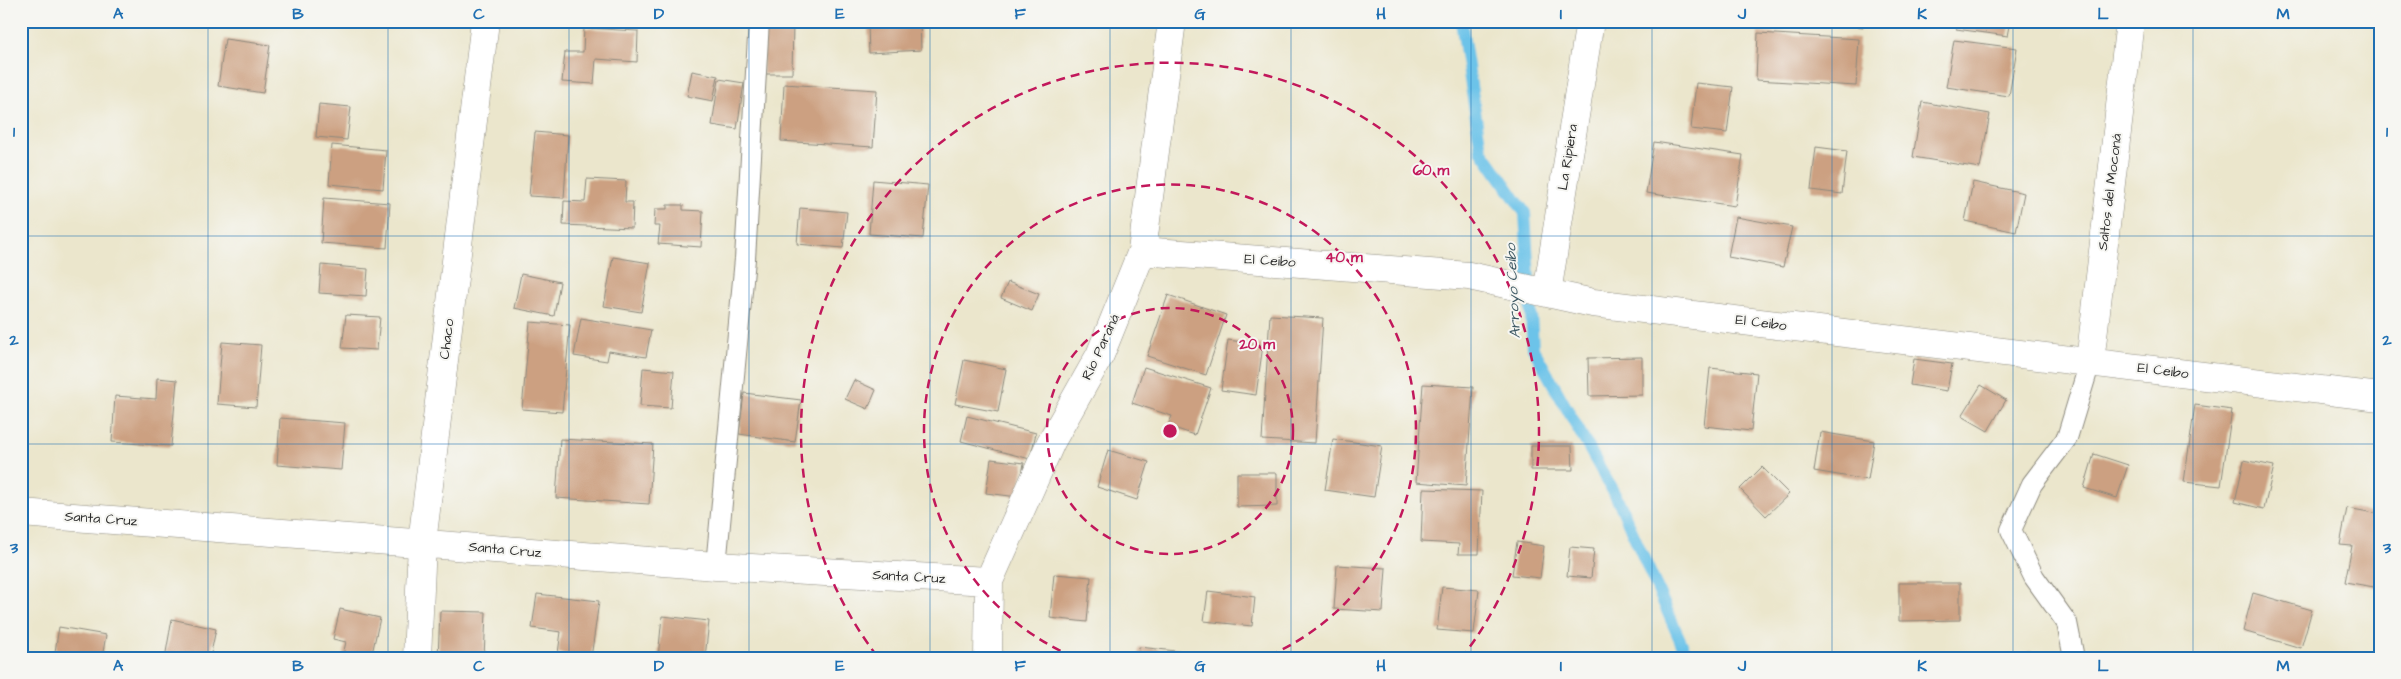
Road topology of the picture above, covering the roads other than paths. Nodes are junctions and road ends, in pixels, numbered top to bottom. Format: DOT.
graph roads {
  1 [pos="485,21"];
  2 [pos="759,21"];
  3 [pos="1172,21"];
  4 [pos="1590,21"];
  5 [pos="2130,21"];
  6 [pos="1142,251"];
  7 [pos="1547,293"];
  8 [pos="2090,362"];
  9 [pos="2380,397"];
  10 [pos="21,513"];
  11 [pos="422,543"];
  12 [pos="716,566"];
  13 [pos="989,581"];
  14 [pos="417,658"];
  15 [pos="988,658"];
  16 [pos="2074,658"];
  1 -- 11 [label="street, Chaco"];
  2 -- 12 [label="lane"];
  3 -- 6 [label="street, Río Paraná"];
  4 -- 7 [label="street, La Ripiera"];
  5 -- 8 [label="street, Saltos del Moconá"];
  6 -- 7 [label="street, El Ceibo"];
  6 -- 13 [label="street, Río Paraná"];
  7 -- 8 [label="street, El Ceibo"];
  8 -- 9 [label="street, El Ceibo"];
  8 -- 16 [label="lane"];
  10 -- 11 [label="street, Santa Cruz"];
  11 -- 12 [label="street, Santa Cruz"];
  11 -- 14 [label="street, Chaco"];
  12 -- 13 [label="street, Santa Cruz"];
  13 -- 15 [label="street, Río Paraná"];
}
